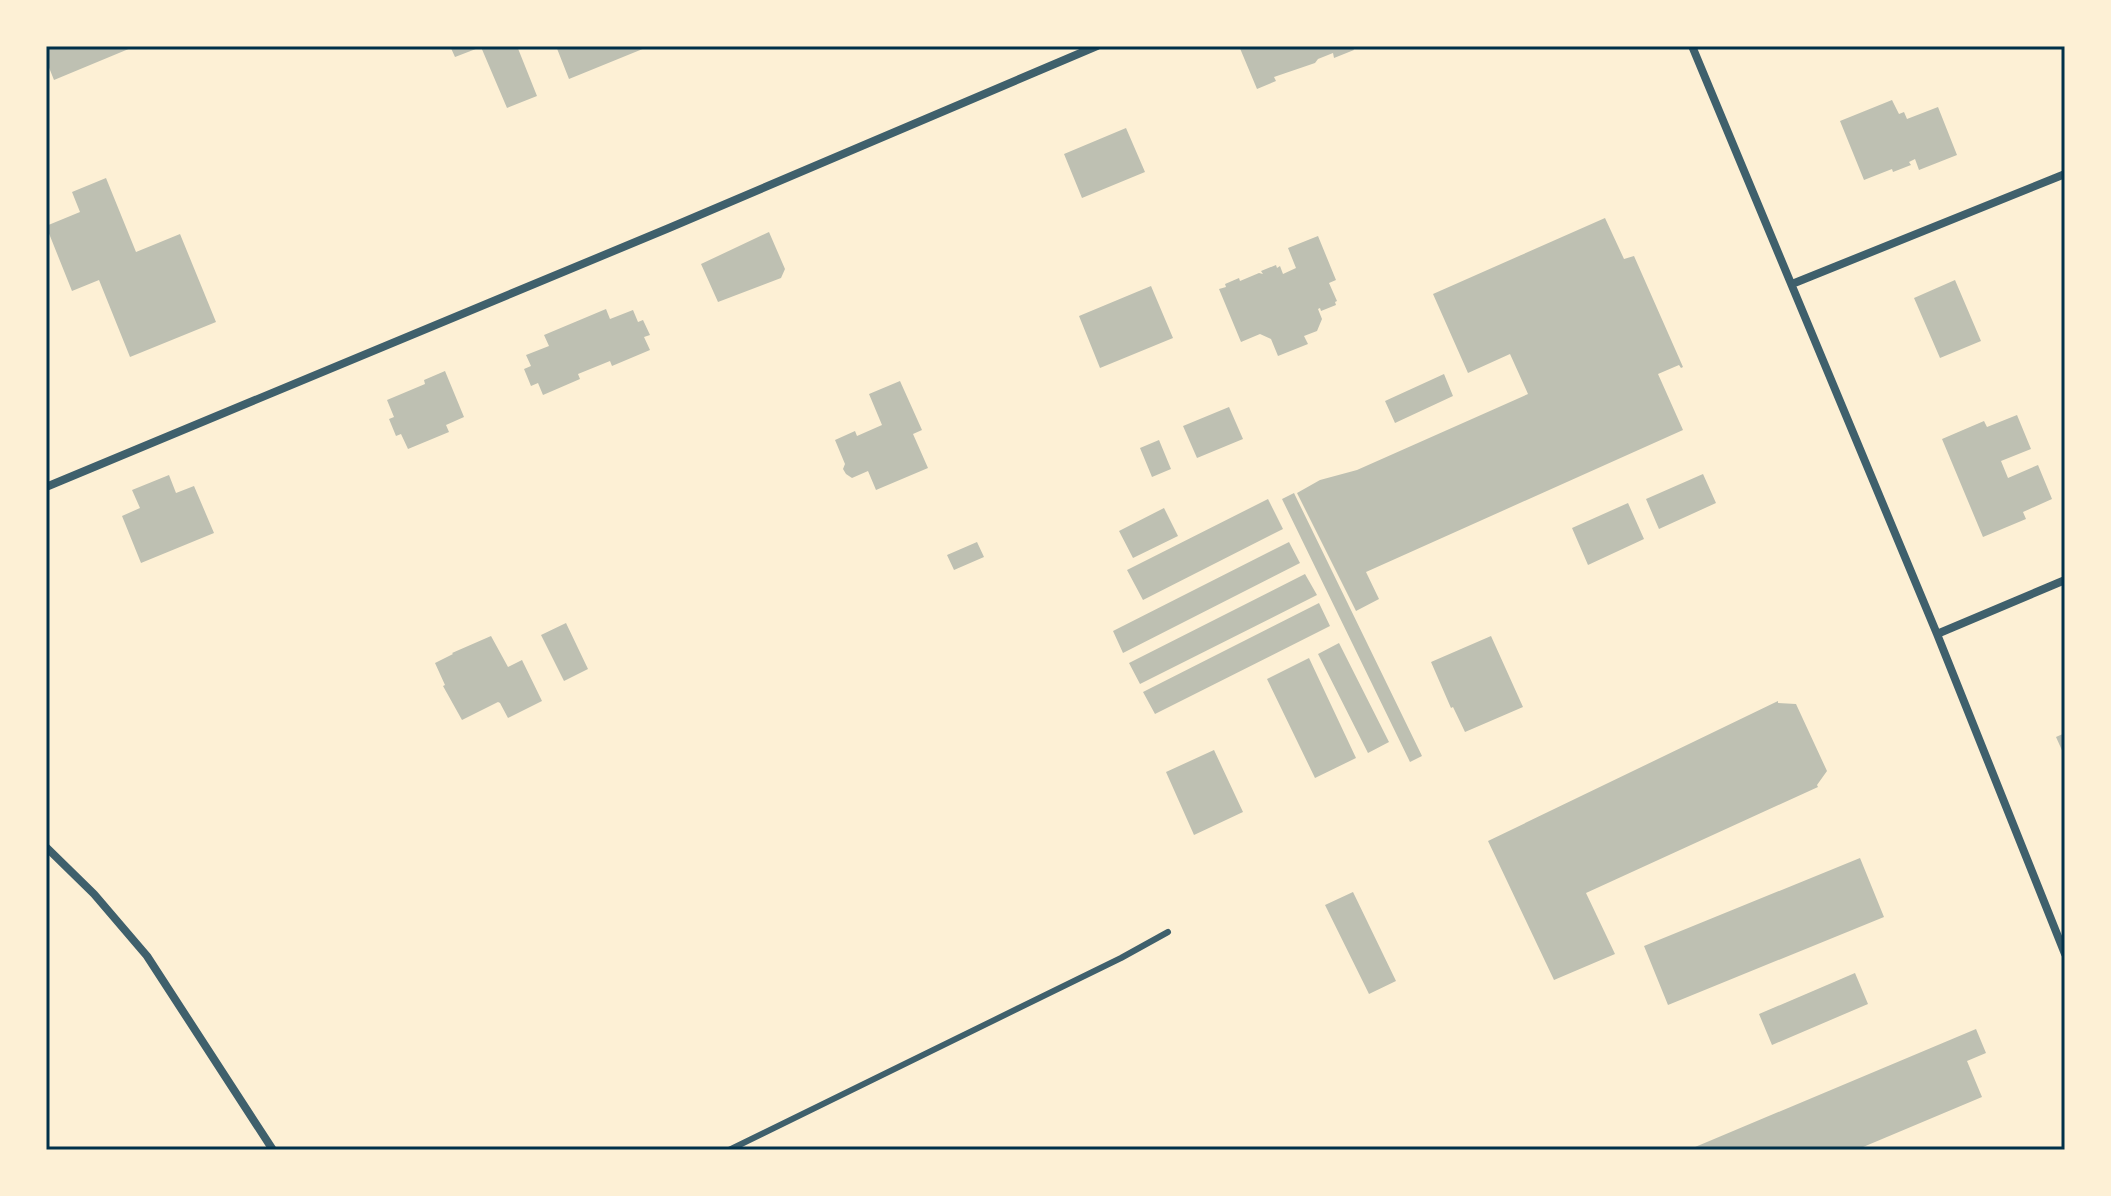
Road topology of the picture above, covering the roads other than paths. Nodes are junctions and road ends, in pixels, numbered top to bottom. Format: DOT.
graph roads {
  1 [pos="1097,46"];
  2 [pos="1692,46"];
  3 [pos="2065,174"];
  4 [pos="1792,284"];
  5 [pos="46,487"];
  6 [pos="2065,580"];
  7 [pos="1937,634"];
  8 [pos="46,847"];
  9 [pos="1168,932"];
  10 [pos="2065,954"];
  11 [pos="273,1150"];
  12 [pos="729,1150"];
  1 -- 5 [label="street"];
  2 -- 4 [label="street"];
  3 -- 4 [label="street"];
  4 -- 7 [label="street"];
  6 -- 7 [label="street"];
  7 -- 10 [label="street"];
  8 -- 11 [label="street"];
  9 -- 12 [label="lane"];
}
